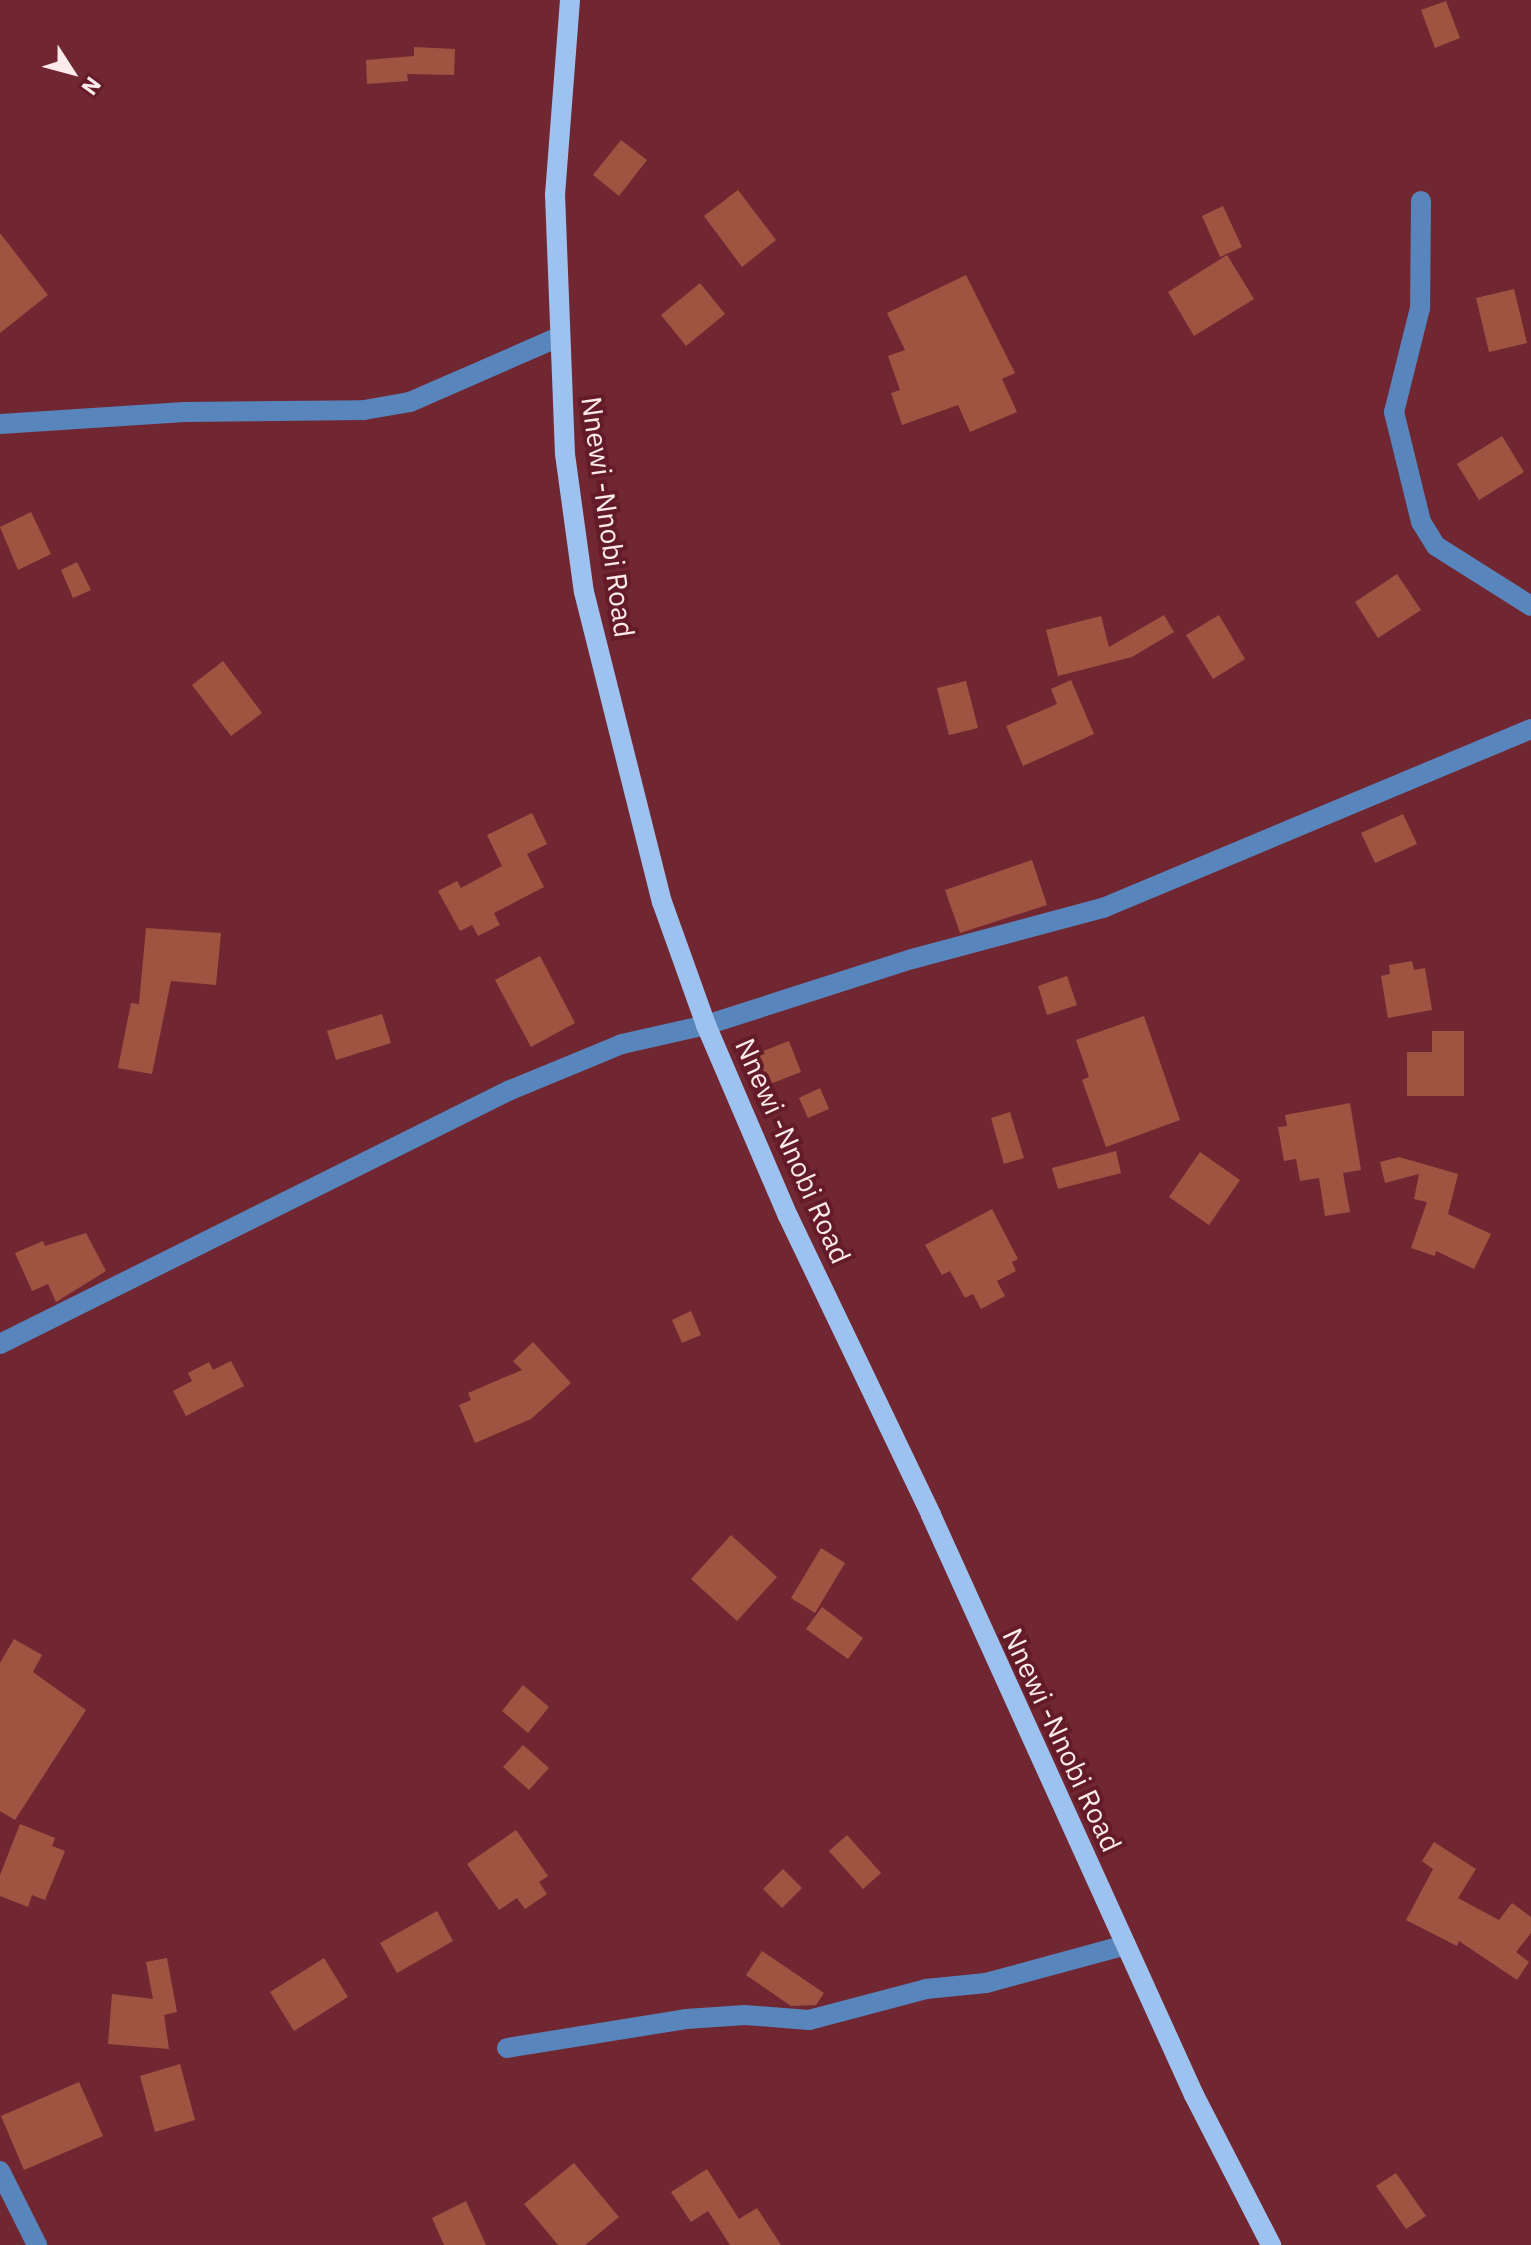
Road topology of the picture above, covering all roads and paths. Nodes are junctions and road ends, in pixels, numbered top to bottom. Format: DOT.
graph roads {
  1 [pos="570,0"];
  2 [pos="1421,201"];
  3 [pos="559,337"];
  4 [pos="0,424"];
  5 [pos="1531,606"];
  6 [pos="1531,729"];
  7 [pos="706,1025"];
  8 [pos="0,1344"];
  9 [pos="1126,1945"];
  10 [pos="507,2048"];
  11 [pos="0,2171"];
  12 [pos="37,2245"];
  13 [pos="1271,2245"];
  1 -- 3 [label="main road, Nnewi -Nnobi Road"];
  2 -- 5 [label="street"];
  3 -- 4 [label="street"];
  3 -- 7 [label="main road, Nnewi -Nnobi Road"];
  6 -- 7 [label="street"];
  7 -- 8 [label="street"];
  7 -- 9 [label="main road, Nnewi -Nnobi Road"];
  9 -- 10 [label="street"];
  9 -- 13 [label="main road, Nnewi -Nnobi Road"];
  11 -- 12 [label="street"];
}
